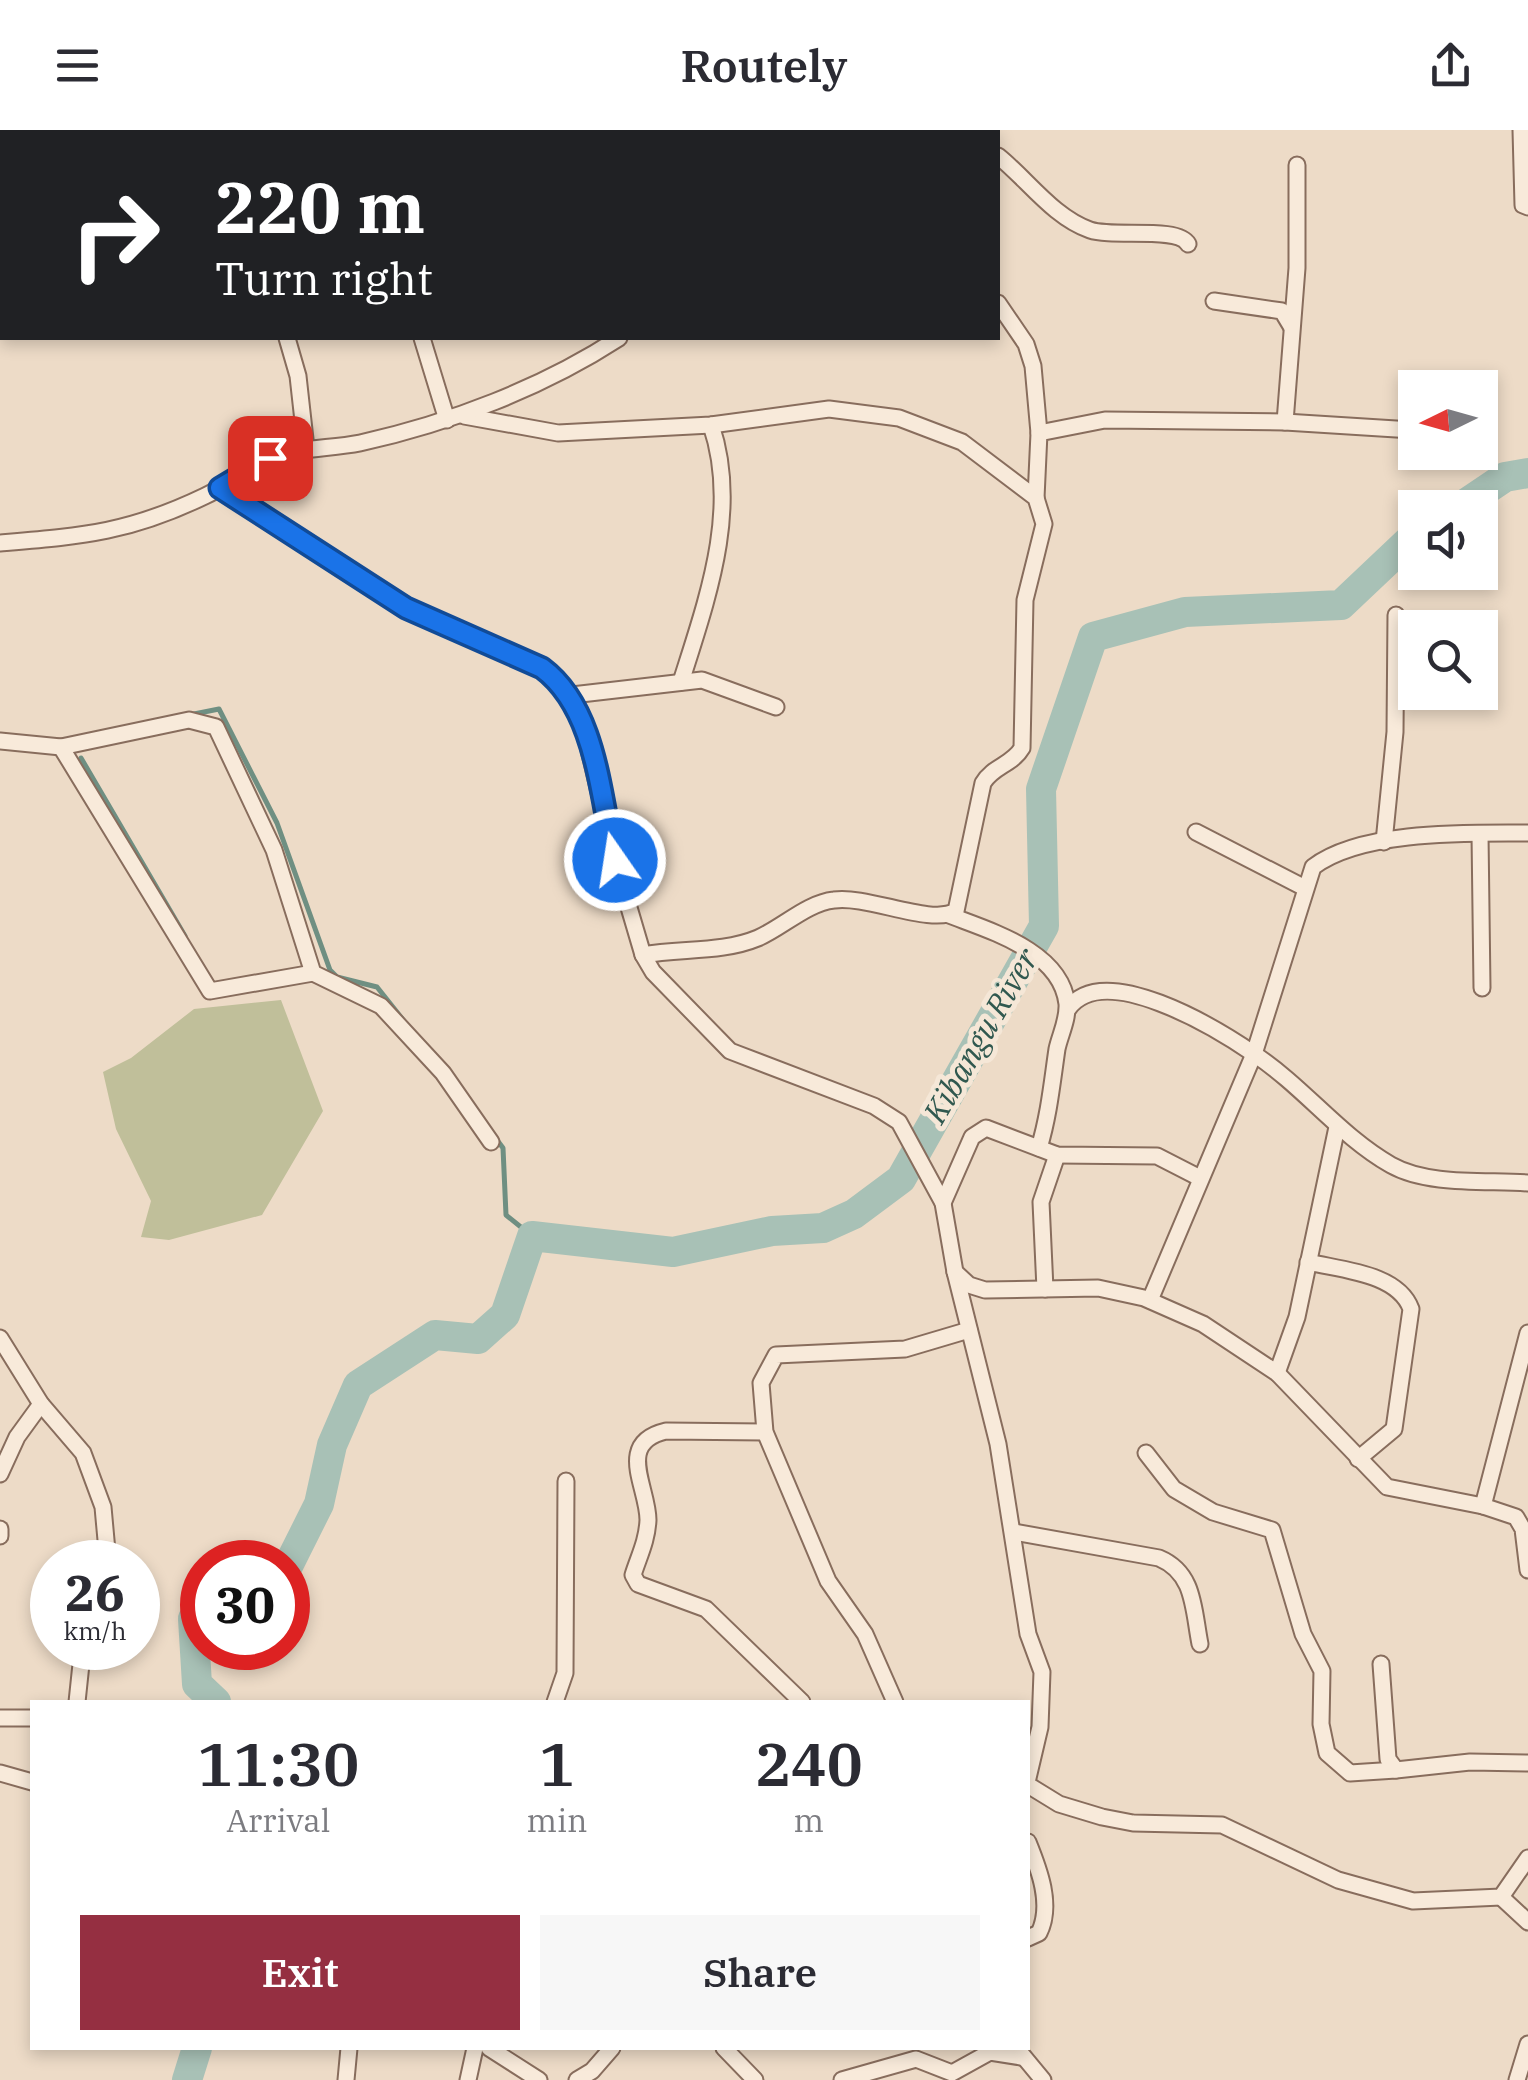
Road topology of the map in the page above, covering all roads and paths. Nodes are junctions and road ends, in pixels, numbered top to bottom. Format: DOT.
graph roads {
  1 [pos="1520,130"];
  2 [pos="1000,158"];
  3 [pos="1298,165"];
  4 [pos="1528,206"];
  5 [pos="1188,244"];
  6 [pos="1214,301"];
  7 [pos="1000,306"];
  8 [pos="1291,326"];
  9 [pos="288,340"];
  10 [pos="423,340"];
  11 [pos="615,340"];
  12 [pos="464,416"];
  13 [pos="447,420"];
  14 [pos="1285,422"];
  15 [pos="711,425"];
  16 [pos="1398,429"];
  17 [pos="1039,433"];
  18 [pos="306,448"];
  19 [pos="220,488"];
  20 [pos="1036,498"];
  21 [pos="0,543"];
  22 [pos="1396,615"];
  23 [pos="681,682"];
  24 [pos="572,695"];
  25 [pos="776,707"];
  26 [pos="0,741"];
  27 [pos="61,747"];
  28 [pos="1196,832"];
  29 [pos="1528,833"];
  30 [pos="1480,834"];
  31 [pos="1384,842"];
  32 [pos="1304,888"];
  33 [pos="949,915"];
  34 [pos="643,955"];
  35 [pos="313,972"];
  36 [pos="1482,988"];
  37 [pos="1068,1009"];
  38 [pos="1254,1054"];
  39 [pos="1336,1127"];
  40 [pos="491,1142"];
  41 [pos="1039,1148"];
  42 [pos="1057,1155"];
  43 [pos="1198,1178"];
  44 [pos="1528,1184"];
  45 [pos="943,1203"];
  46 [pos="1308,1262"];
  47 [pos="954,1272"];
  48 [pos="1045,1290"];
  49 [pos="1150,1300"];
  50 [pos="969,1330"];
  51 [pos="1528,1334"];
  52 [pos="0,1338"];
  53 [pos="1277,1373"];
  54 [pos="42,1404"];
  55 [pos="765,1432"];
  56 [pos="1146,1453"];
  57 [pos="1358,1459"];
  58 [pos="0,1474"];
  59 [pos="566,1481"];
  60 [pos="1483,1506"];
  61 [pos="1014,1532"];
  62 [pos="106,1540"];
  63 [pos="1528,1570"];
  64 [pos="1200,1644"];
  65 [pos="1381,1664"];
  66 [pos="81,1670"];
  67 [pos="77,1700"];
  68 [pos="556,1700"];
  69 [pos="800,1700"];
  70 [pos="894,1700"];
  71 [pos="0,1718"];
  72 [pos="30,1718"];
  73 [pos="1528,1763"];
  74 [pos="1396,1770"];
  75 [pos="1030,1773"];
  76 [pos="0,1774"];
  77 [pos="30,1782"];
  78 [pos="1030,1783"];
  79 [pos="1030,1848"];
  80 [pos="1528,1858"];
  81 [pos="1501,1897"];
  82 [pos="1528,1922"];
  83 [pos="1030,1937"];
  84 [pos="1528,2044"];
  85 [pos="348,2050"];
  86 [pos="475,2050"];
  87 [pos="493,2050"];
  88 [pos="610,2050"];
  89 [pos="726,2050"];
  90 [pos="1020,2052"];
  91 [pos="346,2080"];
  92 [pos="468,2080"];
  93 [pos="539,2080"];
  94 [pos="577,2080"];
  95 [pos="755,2080"];
  96 [pos="842,2080"];
  97 [pos="1043,2080"];
  98 [pos="1517,2080"];
  1 -- 4 [label="street"];
  2 -- 5 [label="street"];
  3 -- 8 [label="street"];
  6 -- 8 [label="street"];
  7 -- 17 [label="street"];
  8 -- 14 [label="street"];
  9 -- 18 [label="street"];
  10 -- 13 [label="street"];
  11 -- 12 [label="street"];
  12 -- 13 [label="street"];
  12 -- 15 [label="street"];
  13 -- 18 [label="street"];
  14 -- 16 [label="street"];
  14 -- 17 [label="street"];
  15 -- 20 [label="street"];
  15 -- 23 [label="street"];
  17 -- 20 [label="street"];
  18 -- 19 [label="street"];
  19 -- 21 [label="street"];
  19 -- 24 [label="street"];
  20 -- 33 [label="street"];
  22 -- 31 [label="street"];
  23 -- 24 [label="street"];
  23 -- 25 [label="street"];
  24 -- 34 [label="street"];
  26 -- 27 [label="street"];
  27 -- 35 [label="street"];
  27 -- 35 [label="street"];
  28 -- 32 [label="street"];
  29 -- 30 [label="street"];
  30 -- 31 [label="street"];
  30 -- 36 [label="street"];
  31 -- 32 [label="street"];
  32 -- 38 [label="street"];
  33 -- 34 [label="street"];
  33 -- 37 [label="street"];
  34 -- 45 [label="street"];
  35 -- 40 [label="street"];
  37 -- 38 [label="street"];
  37 -- 41 [label="street"];
  38 -- 39 [label="street"];
  38 -- 43 [label="street"];
  39 -- 44 [label="street"];
  39 -- 46 [label="street"];
  41 -- 42 [label="street"];
  41 -- 45 [label="street"];
  42 -- 43 [label="street"];
  42 -- 48 [label="street"];
  43 -- 49 [label="street"];
  45 -- 47 [label="street"];
  46 -- 53 [label="street"];
  46 -- 57 [label="street"];
  47 -- 48 [label="street"];
  47 -- 50 [label="street"];
  48 -- 49 [label="street"];
  49 -- 53 [label="street"];
  50 -- 55 [label="street"];
  50 -- 61 [label="street"];
  51 -- 60 [label="street"];
  52 -- 54 [label="street"];
  53 -- 57 [label="street"];
  54 -- 58 [label="street"];
  54 -- 62 [label="street"];
  55 -- 69 [label="street"];
  55 -- 70 [label="street"];
  56 -- 74 [label="street"];
  57 -- 60 [label="street"];
  59 -- 68 [label="street"];
  60 -- 63 [label="street"];
  61 -- 64 [label="street"];
  61 -- 75 [label="street"];
  65 -- 74 [label="street"];
  66 -- 67 [label="street"];
  71 -- 72 [label="street"];
  73 -- 74 [label="street"];
  76 -- 77 [label="street"];
  78 -- 81 [label="street"];
  79 -- 83 [label="street"];
  80 -- 81 [label="street"];
  81 -- 82 [label="street"];
  84 -- 98 [label="street"];
  85 -- 91 [label="street"];
  86 -- 92 [label="street"];
  87 -- 93 [label="street"];
  88 -- 94 [label="street"];
  89 -- 95 [label="street"];
  90 -- 96 [label="street"];
  90 -- 97 [label="street"];
}
